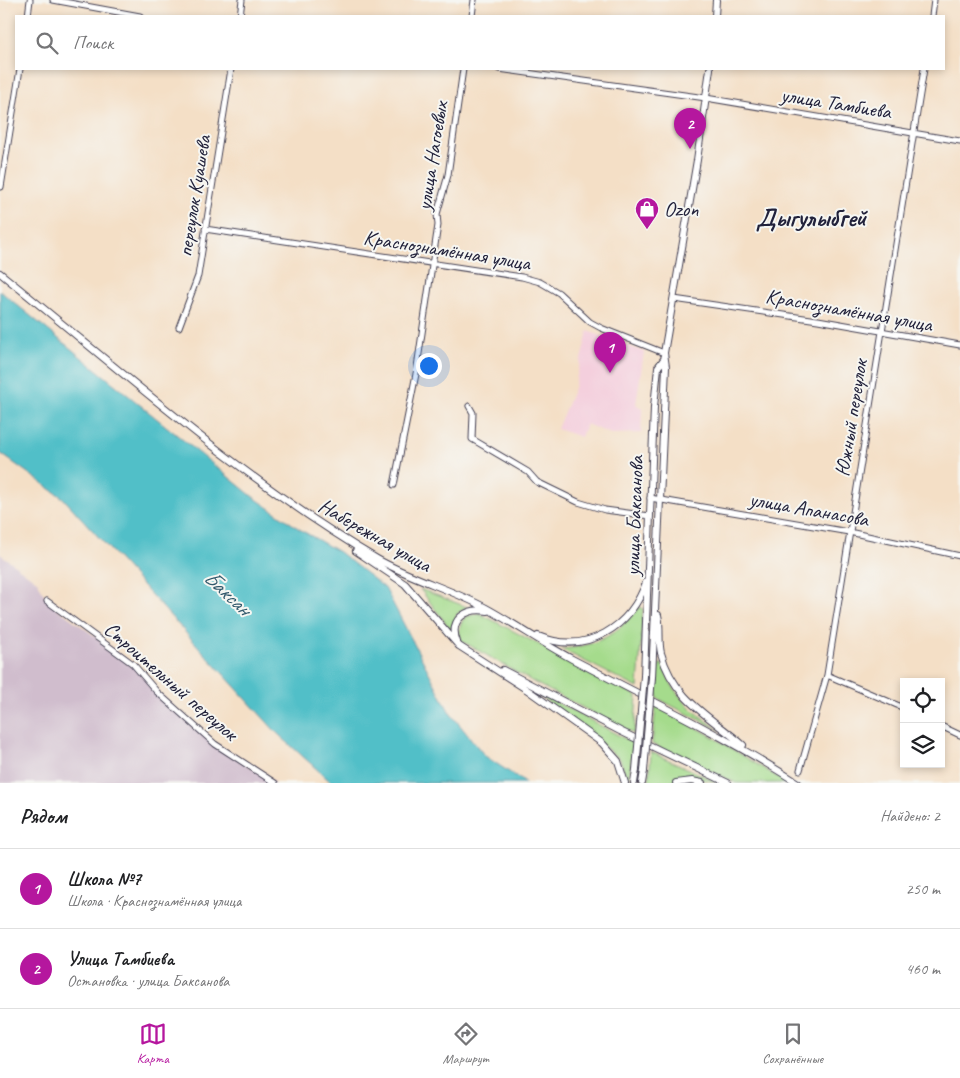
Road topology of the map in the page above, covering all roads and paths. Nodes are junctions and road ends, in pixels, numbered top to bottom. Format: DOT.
graph roads {
  1 [pos="30,0"];
  2 [pos="53,0"];
  3 [pos="242,0"];
  4 [pos="474,0"];
  5 [pos="716,0"];
  6 [pos="934,0"];
  7 [pos="28,15"];
  8 [pos="135,15"];
  9 [pos="240,15"];
  10 [pos="472,15"];
  11 [pos="715,15"];
  12 [pos="932,15"];
  13 [pos="20,70"];
  14 [pos="231,70"];
  15 [pos="463,70"];
  16 [pos="506,70"];
  17 [pos="710,70"];
  18 [pos="924,70"];
  19 [pos="706,98"];
  20 [pos="915,132"];
  21 [pos="960,141"];
  22 [pos="1,187"];
  23 [pos="205,229"];
  24 [pos="432,263"];
  25 [pos="0,273"];
  26 [pos="674,299"];
  27 [pos="179,327"];
  28 [pos="881,332"];
  29 [pos="960,345"];
  30 [pos="664,356"];
  31 [pos="469,406"];
  32 [pos="394,485"];
  33 [pos="650,498"];
  34 [pos="660,499"];
  35 [pos="307,515"];
  36 [pos="650,516"];
  37 [pos="849,532"];
  38 [pos="960,556"];
  39 [pos="649,571"];
  40 [pos="47,601"];
  41 [pos="656,604"];
  42 [pos="494,612"];
  43 [pos="519,628"];
  44 [pos="459,646"];
  45 [pos="490,665"];
  46 [pos="827,675"];
  47 [pos="900,706"];
  48 [pos="945,728"];
  49 [pos="960,735"];
  50 [pos="754,754"];
  51 [pos="800,770"];
  52 [pos="273,783"];
  53 [pos="625,783"];
  54 [pos="634,783"];
  55 [pos="642,783"];
  56 [pos="676,783"];
  57 [pos="702,783"];
  58 [pos="728,783"];
  59 [pos="798,783"];
  1 -- 7 [label="street"];
  2 -- 8 [label="street"];
  3 -- 9 [label="street"];
  4 -- 10 [label="street"];
  5 -- 11 [label="main road"];
  6 -- 12 [label="street"];
  13 -- 22 [label="street"];
  14 -- 23 [label="street, переулок Куашева"];
  15 -- 24 [label="street, улица Нагоевых"];
  16 -- 19 [label="street, улица Тамбиева"];
  17 -- 19 [label="main road, улица Баксанова"];
  18 -- 20 [label="street, Южный переулок"];
  19 -- 20 [label="street, улица Тамбиева"];
  19 -- 26 [label="main road, улица Баксанова"];
  20 -- 21 [label="street, улица Тамбиева"];
  20 -- 28 [label="street, Южный переулок"];
  23 -- 24 [label="street, Краснознамённая улица"];
  23 -- 27 [label="street, переулок Куашева"];
  24 -- 30 [label="street, Краснознамённая улица"];
  24 -- 32 [label="street, улица Нагоевых"];
  25 -- 35 [label="main road, Набережная улица"];
  26 -- 28 [label="street, Краснознамённая улица"];
  26 -- 30 [label="main road, улица Баксанова"];
  28 -- 29 [label="street, Краснознамённая улица"];
  28 -- 37 [label="street, Южный переулок"];
  30 -- 33 [label="main road, улица Баксанова"];
  30 -- 34 [label="main road, улица Баксанова"];
  31 -- 36 [label="street"];
  33 -- 34 [label="street, улица Апанасова"];
  33 -- 36 [label="main road, улица Баксанова"];
  34 -- 37 [label="street, улица Апанасова"];
  34 -- 41 [label="main road, улица Баксанова"];
  35 -- 42 [label="main road, Набережная улица"];
  35 -- 44 [label="main road"];
  36 -- 39 [label="main road, улица Баксанова"];
  37 -- 38 [label="street, улица Апанасова"];
  37 -- 46 [label="street, Южный переулок"];
  39 -- 43 [label="main road"];
  39 -- 54 [label="main road, улица Баксанова, bridge"];
  40 -- 52 [label="street, Строительный переулок"];
  41 -- 50 [label="main road"];
  41 -- 55 [label="main road, улица Баксанова, bridge"];
  42 -- 43 [label="main road, Набережная улица"];
  42 -- 44 [label="main road"];
  43 -- 50 [label="main road, Набережная улица"];
  44 -- 45 [label="main road"];
  45 -- 53 [label="main road"];
  45 -- 58 [label="main road"];
  46 -- 47 [label="street"];
  46 -- 51 [label="street, Южный переулок"];
  48 -- 49 [label="street"];
  50 -- 59 [label="main road, Набережная улица"];
  56 -- 57 [label="main road"];
}
